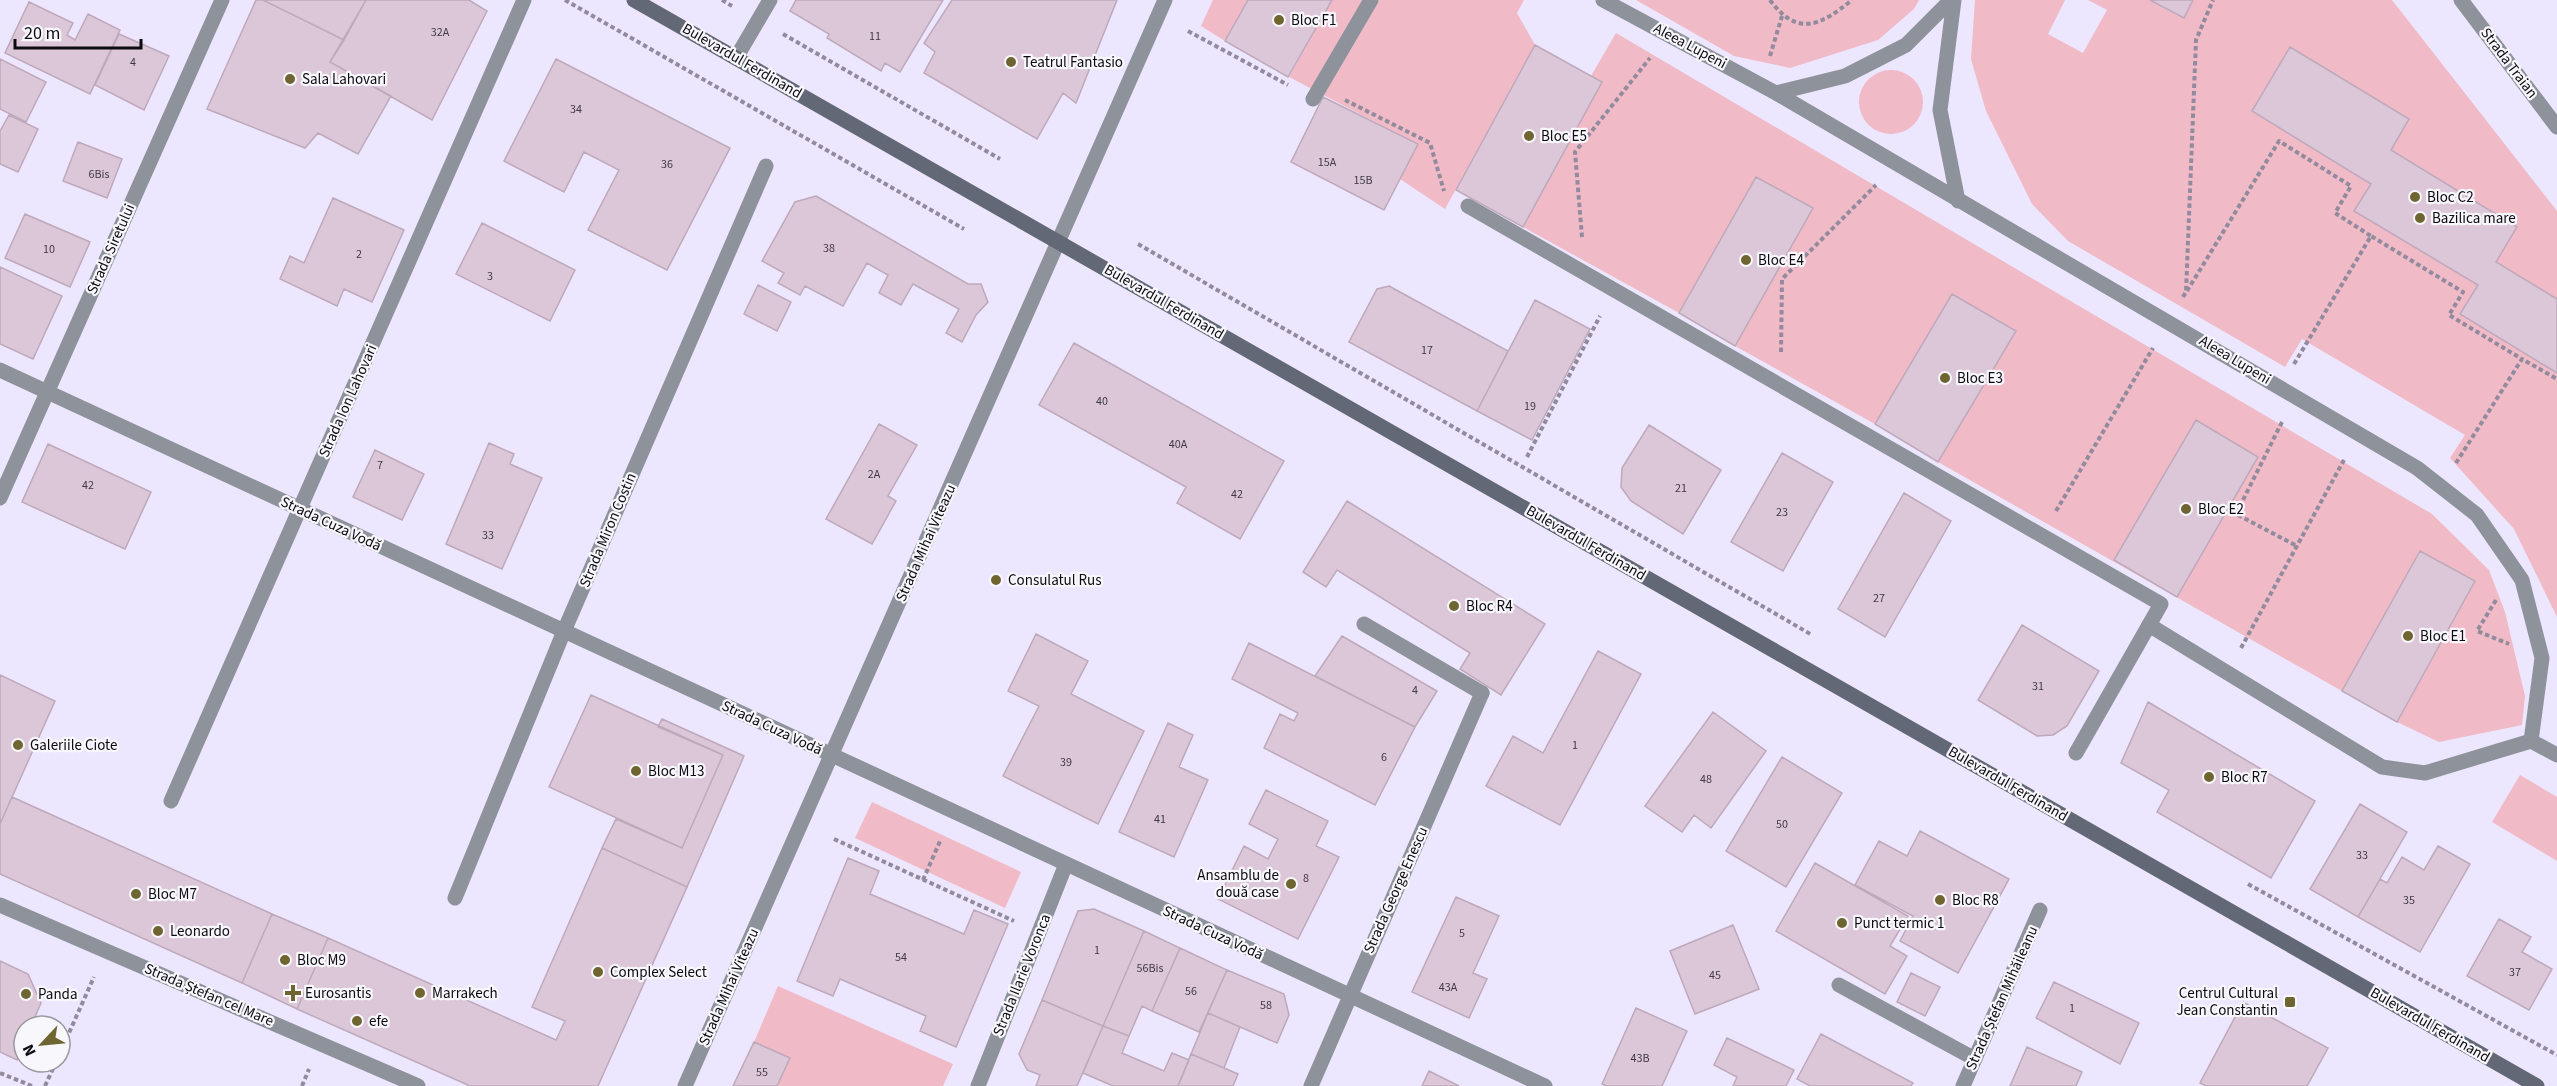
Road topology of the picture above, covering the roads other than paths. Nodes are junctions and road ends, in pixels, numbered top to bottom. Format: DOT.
graph roads {
  1 [pos="222,0"];
  2 [pos="524,0"];
  3 [pos="634,0"];
  4 [pos="770,0"];
  5 [pos="1166,0"];
  6 [pos="1371,0"];
  7 [pos="1603,0"];
  8 [pos="1952,0"];
  9 [pos="2461,0"];
  10 [pos="736,58"];
  11 [pos="1316,93"];
  12 [pos="1776,93"];
  13 [pos="2557,127"];
  14 [pos="766,166"];
  15 [pos="1958,201"];
  16 [pos="1468,206"];
  17 [pos="1059,242"];
  18 [pos="0,370"];
  19 [pos="47,392"];
  20 [pos="0,498"];
  21 [pos="300,510"];
  22 [pos="1365,624"];
  23 [pos="2149,625"];
  24 [pos="564,631"];
  25 [pos="2531,741"];
  26 [pos="2076,753"];
  27 [pos="2557,755"];
  28 [pos="832,756"];
  29 [pos="171,801"];
  30 [pos="1066,864"];
  31 [pos="454,897"];
  32 [pos="0,905"];
  33 [pos="2040,910"];
  34 [pos="1839,985"];
  35 [pos="1350,996"];
  36 [pos="1975,1059"];
  37 [pos="418,1086"];
  38 [pos="685,1086"];
  39 [pos="978,1086"];
  40 [pos="1311,1086"];
  41 [pos="1545,1086"];
  42 [pos="1963,1086"];
  43 [pos="2537,1086"];
  1 -- 19 [label="street, Strada Siretului"];
  2 -- 21 [label="street, Strada Ion Lahovari"];
  3 -- 10 [label="main road, Bulevardul Ferdinand"];
  4 -- 10 [label="street"];
  5 -- 17 [label="street, Strada Mihai Viteazu"];
  6 -- 11 [label="street"];
  7 -- 12 [label="street, Aleea Lupeni"];
  8 -- 12 [label="street"];
  8 -- 15 [label="street"];
  9 -- 13 [label="street, Strada Traian"];
  10 -- 17 [label="main road, Bulevardul Ferdinand"];
  12 -- 15 [label="street, Aleea Lupeni"];
  14 -- 24 [label="street, Strada Miron Costin"];
  15 -- 25 [label="street, Aleea Lupeni"];
  16 -- 23 [label="street"];
  17 -- 28 [label="street, Strada Mihai Viteazu"];
  17 -- 43 [label="main road, Bulevardul Ferdinand"];
  18 -- 19 [label="street, Strada Cuza Vodă"];
  19 -- 20 [label="street, Strada Siretului"];
  19 -- 21 [label="street, Strada Cuza Vodă"];
  21 -- 24 [label="street, Strada Cuza Vodă"];
  21 -- 29 [label="street, Strada Ion Lahovari"];
  22 -- 35 [label="street, Strada George Enescu"];
  23 -- 25 [label="street"];
  23 -- 26 [label="street"];
  24 -- 28 [label="street, Strada Cuza Vodă"];
  24 -- 31 [label="street, Strada Miron Costin"];
  25 -- 27 [label="street"];
  28 -- 30 [label="street, Strada Cuza Vodă"];
  28 -- 38 [label="street, Strada Mihai Viteazu"];
  30 -- 35 [label="street, Strada Cuza Vodă"];
  30 -- 39 [label="street, Strada Ilarie Voronca"];
  32 -- 37 [label="street, Strada Ștefan cel Mare"];
  33 -- 36 [label="street, Strada Ștefan Mihăileanu"];
  34 -- 36 [label="street"];
  35 -- 40 [label="street, Strada George Enescu"];
  35 -- 41 [label="street, Strada Cuza Vodă"];
  36 -- 42 [label="street, Strada Ștefan Mihăileanu"];
}
